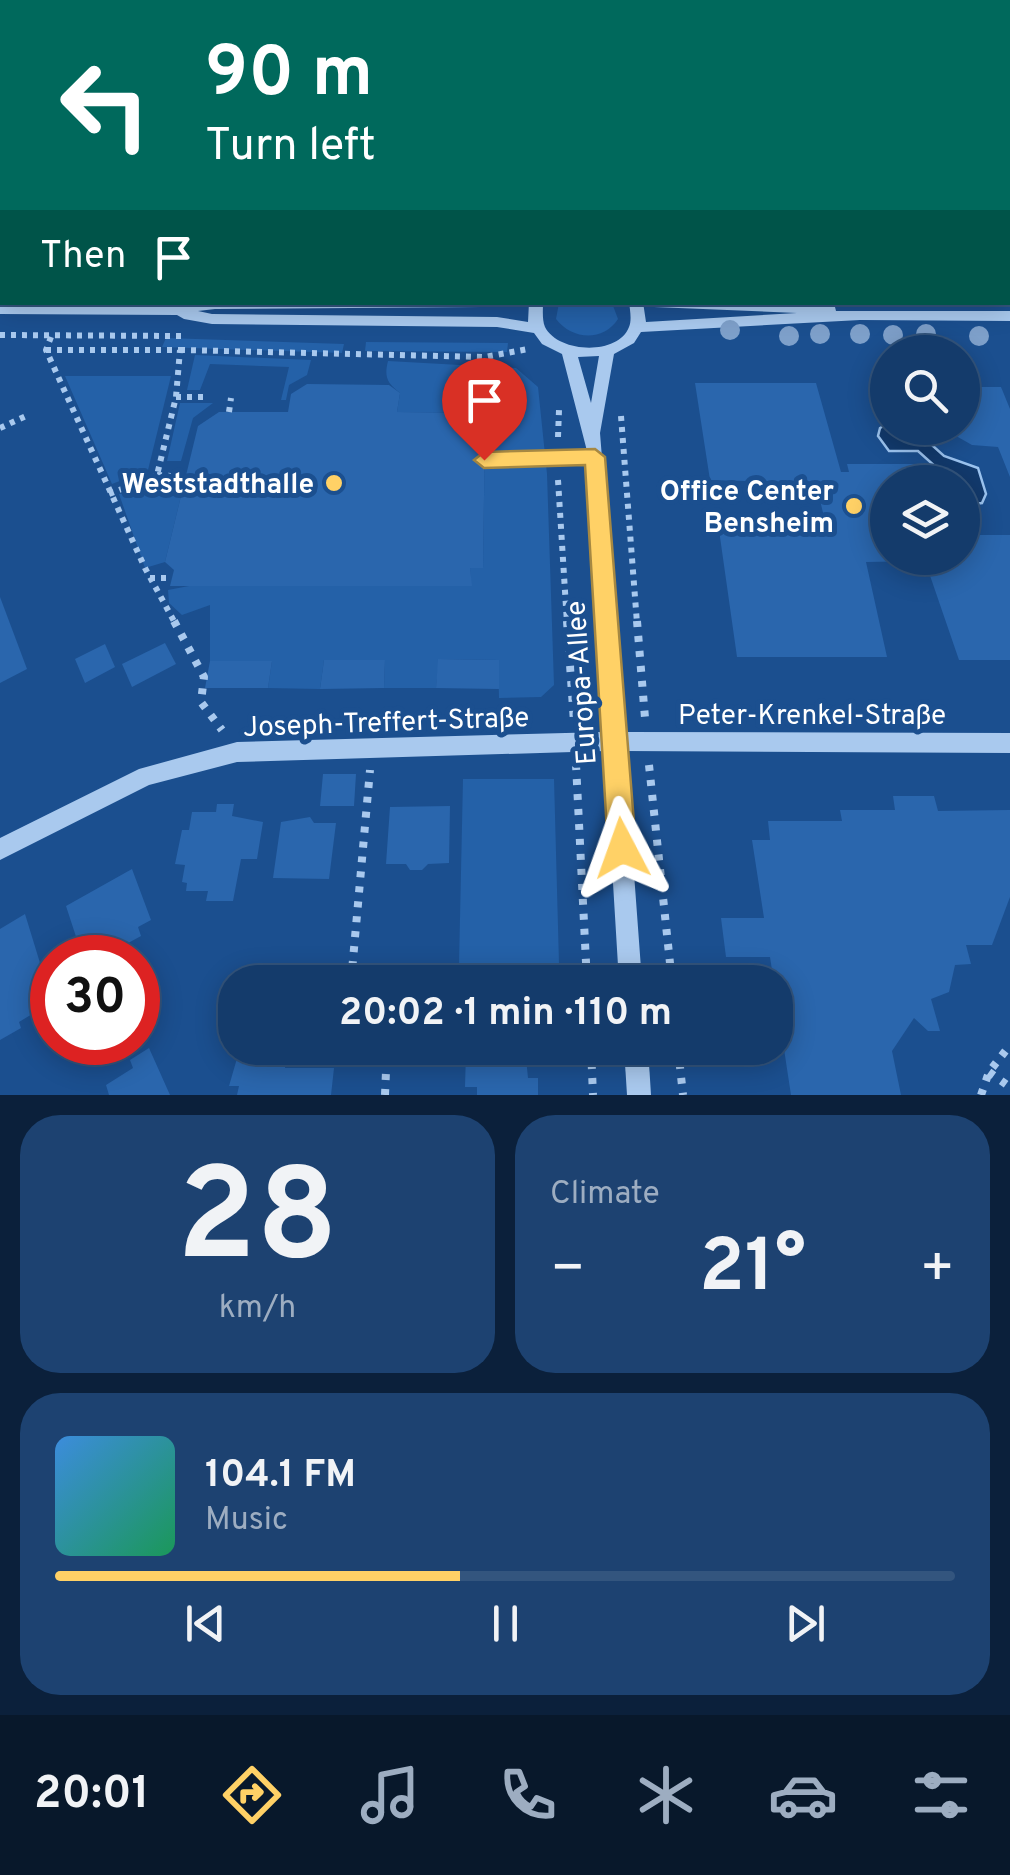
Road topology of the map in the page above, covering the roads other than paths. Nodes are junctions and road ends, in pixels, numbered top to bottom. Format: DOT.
graph roads {
  1 [pos="208,305"];
  2 [pos="535,305"];
  3 [pos="637,305"];
  4 [pos="736,305"];
  5 [pos="42,306"];
  6 [pos="0,309"];
  7 [pos="168,311"];
  8 [pos="860,314"];
  9 [pos="1010,316"];
  10 [pos="639,327"];
  11 [pos="535,328"];
  12 [pos="569,351"];
  13 [pos="607,352"];
  14 [pos="594,448"];
  15 [pos="484,460"];
  16 [pos="614,741"];
  17 [pos="1010,743"];
  18 [pos="0,849"];
  19 [pos="630,965"];
  20 [pos="637,1065"];
  21 [pos="639,1095"];
  1 -- 7 [label="street"];
  2 -- 11 [label="street"];
  3 -- 10 [label="street"];
  4 -- 8 [label="street"];
  5 -- 6 [label="street"];
  5 -- 7 [label="street"];
  7 -- 11 [label="street"];
  8 -- 9 [label="street"];
  8 -- 10 [label="street"];
  10 -- 13 [label="street"];
  11 -- 12 [label="street"];
  12 -- 13 [label="street"];
  12 -- 14 [label="street, Europa-Allee"];
  13 -- 14 [label="street, Europa-Allee"];
  14 -- 15 [label="street"];
  14 -- 16 [label="street, Europa-Allee"];
  16 -- 17 [label="street, Peter-Krenkel-Straße"];
  16 -- 18 [label="street, Joseph-Treffert-Straße"];
  16 -- 19 [label="street, Europa-Allee"];
  20 -- 21 [label="street"];
}
